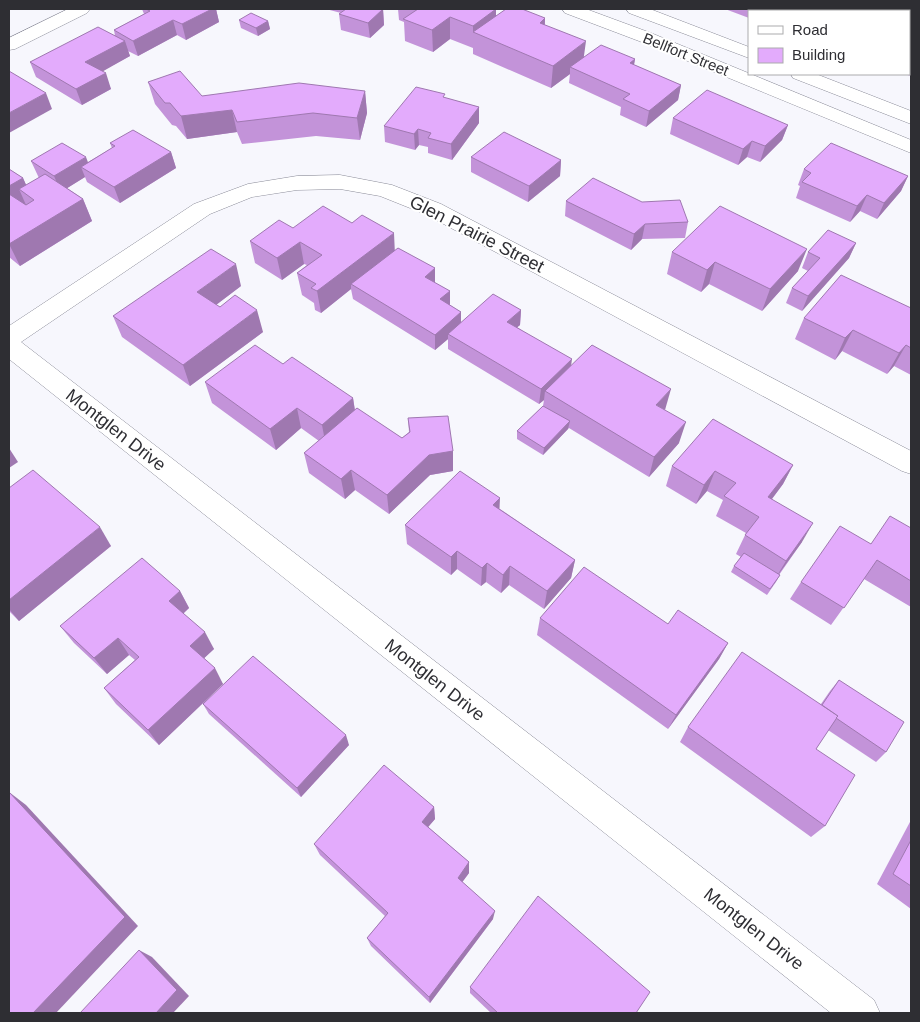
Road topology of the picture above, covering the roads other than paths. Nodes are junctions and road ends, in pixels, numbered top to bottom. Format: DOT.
graph roads {
  1 [pos="81,9"];
  2 [pos="571,9"];
  3 [pos="635,9"];
  4 [pos="9,45"];
  5 [pos="748,53"];
  6 [pos="803,75"];
  7 [pos="911,118"];
  8 [pos="911,146"];
  9 [pos="9,338"];
  10 [pos="9,346"];
  11 [pos="911,463"];
  12 [pos="861,1013"];
  1 -- 4 [label="street"];
  2 -- 8 [label="street, Bellfort Street"];
  3 -- 5 [label="street, Bellfort Street"];
  6 -- 7 [label="street"];
  9 -- 11 [label="street, Glen Prairie Street"];
  10 -- 12 [label="street, Montglen Drive"];
}
